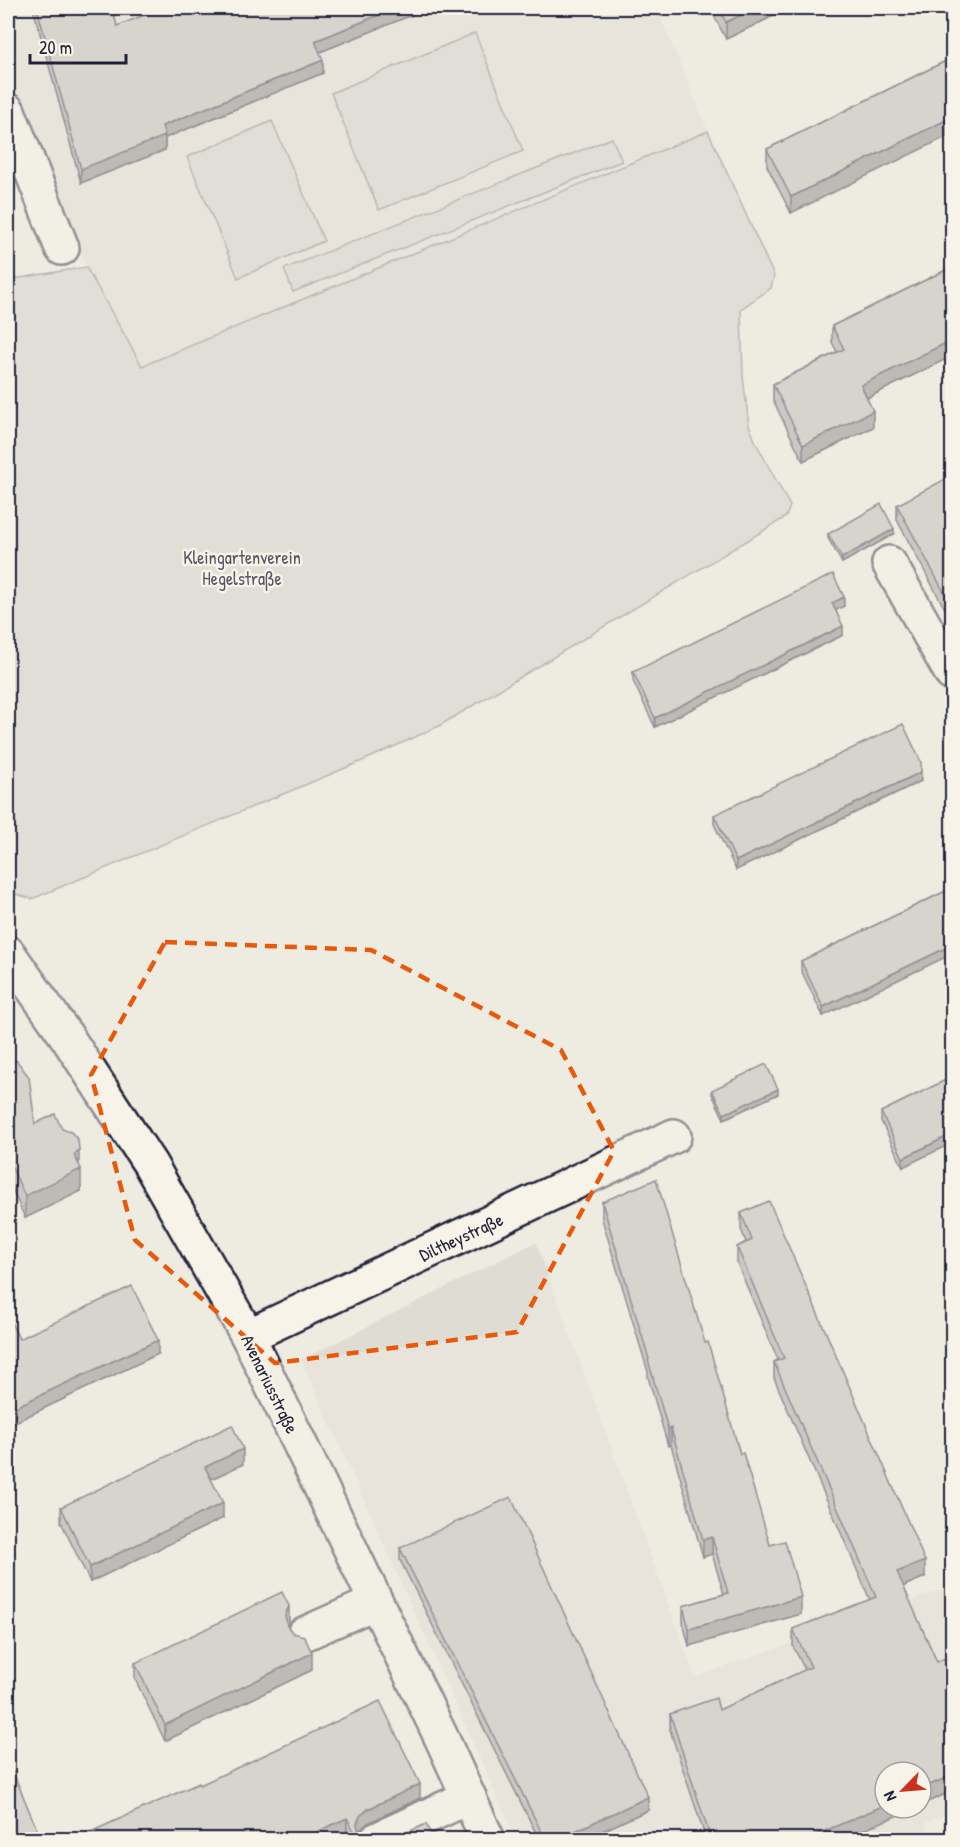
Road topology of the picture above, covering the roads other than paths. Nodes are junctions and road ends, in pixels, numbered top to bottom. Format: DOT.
graph roads {
  1 [pos="8,111"];
  2 [pos="62,248"];
  3 [pos="889,563"];
  4 [pos="952,674"];
  5 [pos="8,953"];
  6 [pos="674,1136"];
  7 [pos="248,1336"];
  8 [pos="376,1602"];
  9 [pos="304,1634"];
  10 [pos="470,1797"];
  11 [pos="376,1839"];
  12 [pos="488,1839"];
  1 -- 2 [label="street"];
  3 -- 4 [label="street"];
  5 -- 7 [label="street, Avenariusstraße"];
  6 -- 7 [label="street, Diltheystraße"];
  7 -- 8 [label="street, Avenariusstraße"];
  8 -- 9 [label="street"];
  8 -- 10 [label="street, Avenariusstraße"];
  10 -- 11 [label="street"];
  10 -- 12 [label="street, Avenariusstraße"];
}
